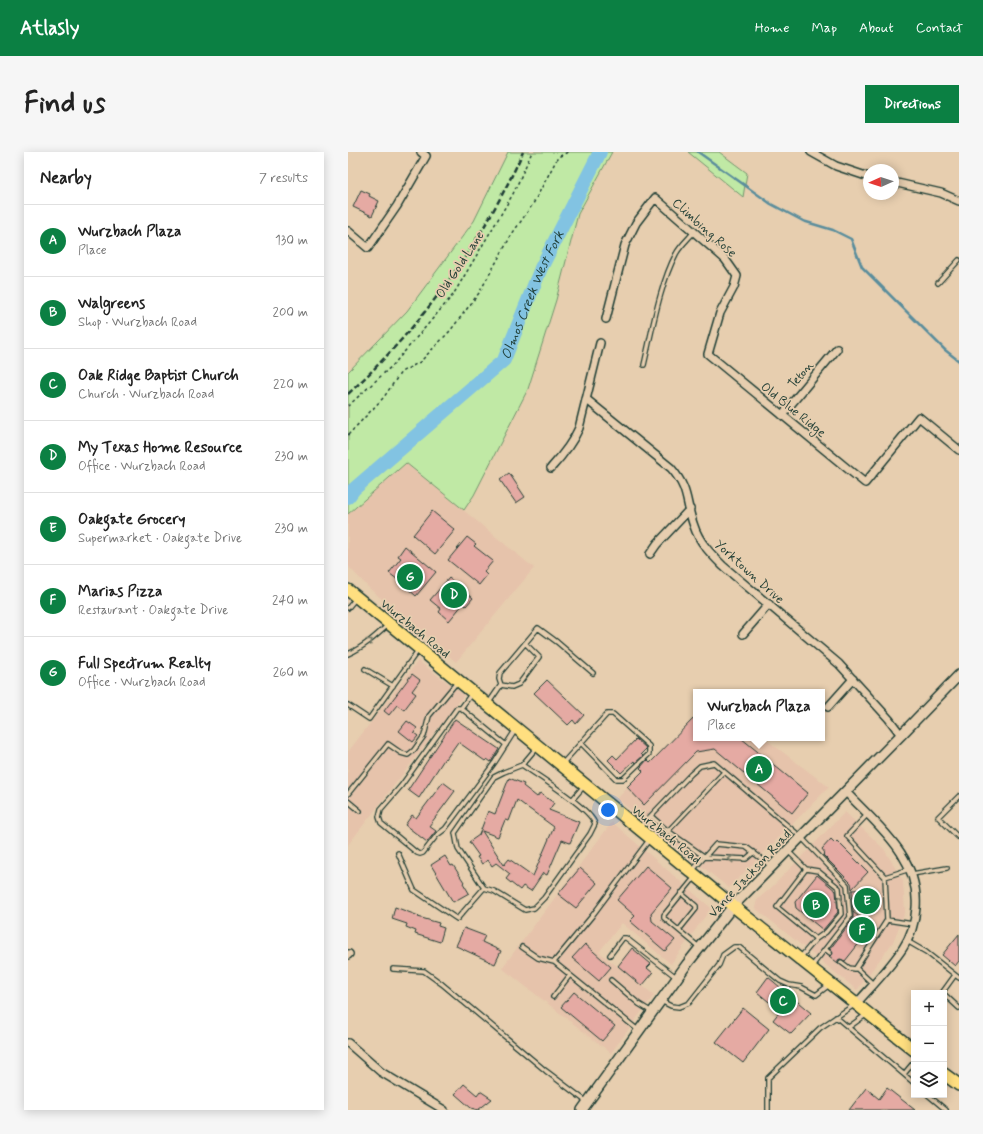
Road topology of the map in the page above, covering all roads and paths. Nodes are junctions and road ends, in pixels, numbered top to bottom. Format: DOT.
graph roads {
  1 [pos="532,152"];
  2 [pos="568,152"];
  3 [pos="811,152"];
  4 [pos="424,154"];
  5 [pos="863,175"];
  6 [pos="899,183"];
  7 [pos="959,201"];
  8 [pos="348,231"];
  9 [pos="694,232"];
  10 [pos="959,260"];
  11 [pos="938,283"];
  12 [pos="606,319"];
  13 [pos="600,343"];
  14 [pos="837,349"];
  15 [pos="708,354"];
  16 [pos="644,365"];
  17 [pos="586,399"];
  18 [pos="348,406"];
  19 [pos="782,415"];
  20 [pos="348,435"];
  21 [pos="959,450"];
  22 [pos="551,468"];
  23 [pos="690,509"];
  24 [pos="650,554"];
  25 [pos="351,593"];
  26 [pos="768,604"];
  27 [pos="348,608"];
  28 [pos="389,624"];
  29 [pos="743,634"];
  30 [pos="525,643"];
  31 [pos="420,649"];
  32 [pos="348,654"];
  33 [pos="365,669"];
  34 [pos="593,673"];
  35 [pos="853,679"];
  36 [pos="458,680"];
  37 [pos="957,680"];
  38 [pos="501,685"];
  39 [pos="393,686"];
  40 [pos="473,692"];
  41 [pos="348,705"];
  42 [pos="488,705"];
  43 [pos="828,707"];
  44 [pos="461,708"];
  45 [pos="516,728"];
  46 [pos="901,735"];
  47 [pos="580,743"];
  48 [pos="506,745"];
  49 [pos="538,746"];
  50 [pos="522,765"];
  51 [pos="561,765"];
  52 [pos="724,772"];
  53 [pos="585,785"];
  54 [pos="846,792"];
  55 [pos="348,794"];
  56 [pos="959,796"];
  57 [pos="572,800"];
  58 [pos="348,801"];
  59 [pos="360,810"];
  60 [pos="867,815"];
  61 [pos="651,816"];
  62 [pos="638,828"];
  63 [pos="668,831"];
  64 [pos="801,837"];
  65 [pos="958,837"];
  66 [pos="653,841"];
  67 [pos="788,851"];
  68 [pos="754,852"];
  69 [pos="398,853"];
  70 [pos="705,857"];
  71 [pos="772,867"];
  72 [pos="947,868"];
  73 [pos="806,869"];
  74 [pos="911,871"];
  75 [pos="694,874"];
  76 [pos="885,877"];
  77 [pos="484,888"];
  78 [pos="681,893"];
  79 [pos="733,906"];
  80 [pos="887,920"];
  81 [pos="913,924"];
  82 [pos="679,930"];
  83 [pos="816,939"];
  84 [pos="907,941"];
  85 [pos="522,947"];
  86 [pos="700,947"];
  87 [pos="825,949"];
  88 [pos="830,953"];
  89 [pos="610,955"];
  90 [pos="799,959"];
  91 [pos="554,962"];
  92 [pos="841,962"];
  93 [pos="810,968"];
  94 [pos="856,968"];
  95 [pos="393,969"];
  96 [pos="955,975"];
  97 [pos="570,976"];
  98 [pos="676,978"];
  99 [pos="959,978"];
  100 [pos="611,980"];
  101 [pos="830,984"];
  102 [pos="873,984"];
  103 [pos="946,990"];
  104 [pos="553,997"];
  105 [pos="947,998"];
  106 [pos="660,1000"];
  107 [pos="856,1004"];
  108 [pos="959,1008"];
  109 [pos="652,1012"];
  110 [pos="868,1013"];
  111 [pos="836,1017"];
  112 [pos="849,1027"];
  113 [pos="639,1031"];
  114 [pos="348,1043"];
  115 [pos="911,1048"];
  116 [pos="911,1066"];
  117 [pos="904,1074"];
  118 [pos="947,1076"];
  119 [pos="911,1080"];
  120 [pos="959,1085"];
  121 [pos="932,1098"];
  122 [pos="585,1106"];
  123 [pos="444,1110"];
  124 [pos="768,1110"];
  125 [pos="946,1110"];
  1 -- 18 [label="path, Old Gold Lane"];
  2 -- 20 [label="path"];
  3 -- 5 [label="street"];
  4 -- 8 [label="street"];
  6 -- 7 [label="street"];
  9 -- 12 [label="street, Climbing Rose"];
  9 -- 15 [label="street, Climbing Rose"];
  9 -- 16 [label="lane"];
  10 -- 11 [label="lane"];
  13 -- 17 [label="street"];
  14 -- 19 [label="street, Teton"];
  15 -- 19 [label="street, Old Blue Ridge"];
  17 -- 22 [label="street"];
  17 -- 23 [label="street, Yorktown Drive"];
  19 -- 21 [label="street, Old Blue Ridge"];
  23 -- 24 [label="street"];
  23 -- 26 [label="street, Yorktown Drive"];
  25 -- 27 [label="lane"];
  25 -- 28 [label="main road, Wurzbach Road"];
  26 -- 29 [label="street"];
  26 -- 35 [label="street, Yorktown Drive"];
  28 -- 31 [label="main road, Wurzbach Road"];
  32 -- 28 [label="lane, one-way"];
  30 -- 34 [label="lane"];
  30 -- 38 [label="lane"];
  30 -- 38 [label="lane"];
  31 -- 36 [label="main road, Wurzbach Road"];
  31 -- 39 [label="lane"];
  33 -- 39 [label="lane"];
  35 -- 43 [label="street"];
  35 -- 46 [label="street, Yorktown Drive"];
  36 -- 40 [label="main road, Wurzbach Road"];
  36 -- 55 [label="lane"];
  37 -- 46 [label="main road, Vance Jackson Road"];
  38 -- 42 [label="lane"];
  39 -- 41 [label="lane"];
  40 -- 42 [label="main road, Wurzbach Road"];
  40 -- 44 [label="lane"];
  42 -- 45 [label="main road, Wurzbach Road"];
  44 -- 48 [label="lane"];
  44 -- 48 [label="lane"];
  45 -- 48 [label="lane"];
  45 -- 49 [label="main road, Wurzbach Road"];
  46 -- 54 [label="main road, Vance Jackson Road"];
  47 -- 47 [label="lane"];
  47 -- 51 [label="lane"];
  49 -- 50 [label="lane"];
  49 -- 51 [label="main road, Wurzbach Road"];
  50 -- 57 [label="lane"];
  50 -- 77 [label="lane"];
  51 -- 53 [label="main road, Wurzbach Road"];
  52 -- 61 [label="lane"];
  52 -- 63 [label="lane"];
  52 -- 64 [label="lane"];
  53 -- 57 [label="lane"];
  53 -- 62 [label="main road, Wurzbach Road"];
  54 -- 60 [label="street"];
  54 -- 64 [label="main road, Vance Jackson Road"];
  56 -- 65 [label="lane"];
  57 -- 77 [label="lane"];
  58 -- 59 [label="lane"];
  60 -- 74 [label="street"];
  60 -- 76 [label="lane"];
  61 -- 62 [label="lane"];
  61 -- 63 [label="lane"];
  62 -- 66 [label="main road, Wurzbach Road"];
  63 -- 66 [label="lane"];
  63 -- 70 [label="lane"];
  64 -- 67 [label="main road, Vance Jackson Road"];
  64 -- 87 [label="lane"];
  66 -- 75 [label="main road, Wurzbach Road"];
  66 -- 91 [label="lane"];
  67 -- 71 [label="main road, Vance Jackson Road"];
  67 -- 73 [label="lane"];
  68 -- 70 [label="lane, one-way"];
  68 -- 70 [label="lane"];
  68 -- 71 [label="lane"];
  69 -- 77 [label="lane"];
  70 -- 75 [label="lane"];
  71 -- 79 [label="main road, Vance Jackson Road"];
  72 -- 74 [label="lane"];
  73 -- 83 [label="lane"];
  83 -- 73 [label="lane, one-way"];
  74 -- 76 [label="lane"];
  74 -- 81 [label="street"];
  75 -- 78 [label="lane"];
  75 -- 79 [label="main road, Wurzbach Road"];
  76 -- 80 [label="lane"];
  78 -- 82 [label="lane"];
  78 -- 82 [label="lane"];
  79 -- 86 [label="main road, Vance Jackson Road"];
  79 -- 90 [label="main road, Wurzbach Road"];
  80 -- 81 [label="lane"];
  80 -- 94 [label="lane"];
  81 -- 84 [label="street"];
  82 -- 86 [label="lane"];
  83 -- 90 [label="lane"];
  84 -- 96 [label="lane"];
  84 -- 102 [label="street"];
  85 -- 91 [label="lane"];
  86 -- 98 [label="main road, Vance Jackson Road"];
  87 -- 88 [label="lane"];
  87 -- 93 [label="lane"];
  89 -- 98 [label="lane"];
  90 -- 93 [label="main road, Wurzbach Road"];
  91 -- 97 [label="lane"];
  92 -- 94 [label="lane"];
  93 -- 101 [label="main road, Wurzbach Road"];
  94 -- 102 [label="lane"];
  95 -- 122 [label="lane"];
  96 -- 99 [label="lane"];
  96 -- 103 [label="lane"];
  97 -- 104 [label="lane"];
  97 -- 113 [label="lane"];
  98 -- 106 [label="main road, Vance Jackson Road"];
  100 -- 109 [label="lane"];
  101 -- 106 [label="lane"];
  101 -- 107 [label="main road, Wurzbach Road"];
  102 -- 107 [label="street"];
  105 -- 108 [label="lane"];
  106 -- 109 [label="main road, Vance Jackson Road"];
  107 -- 110 [label="main road, Wurzbach Road"];
  107 -- 111 [label="lane"];
  109 -- 113 [label="main road, Vance Jackson Road"];
  110 -- 112 [label="lane"];
  110 -- 115 [label="main road, Wurzbach Road"];
  111 -- 112 [label="lane"];
  111 -- 124 [label="lane"];
  112 -- 117 [label="lane"];
  113 -- 122 [label="main road, Vance Jackson Road"];
  114 -- 123 [label="street"];
  116 -- 117 [label="lane"];
  117 -- 119 [label="lane"];
  118 -- 120 [label="main road"];
  121 -- 125 [label="lane"];
}
